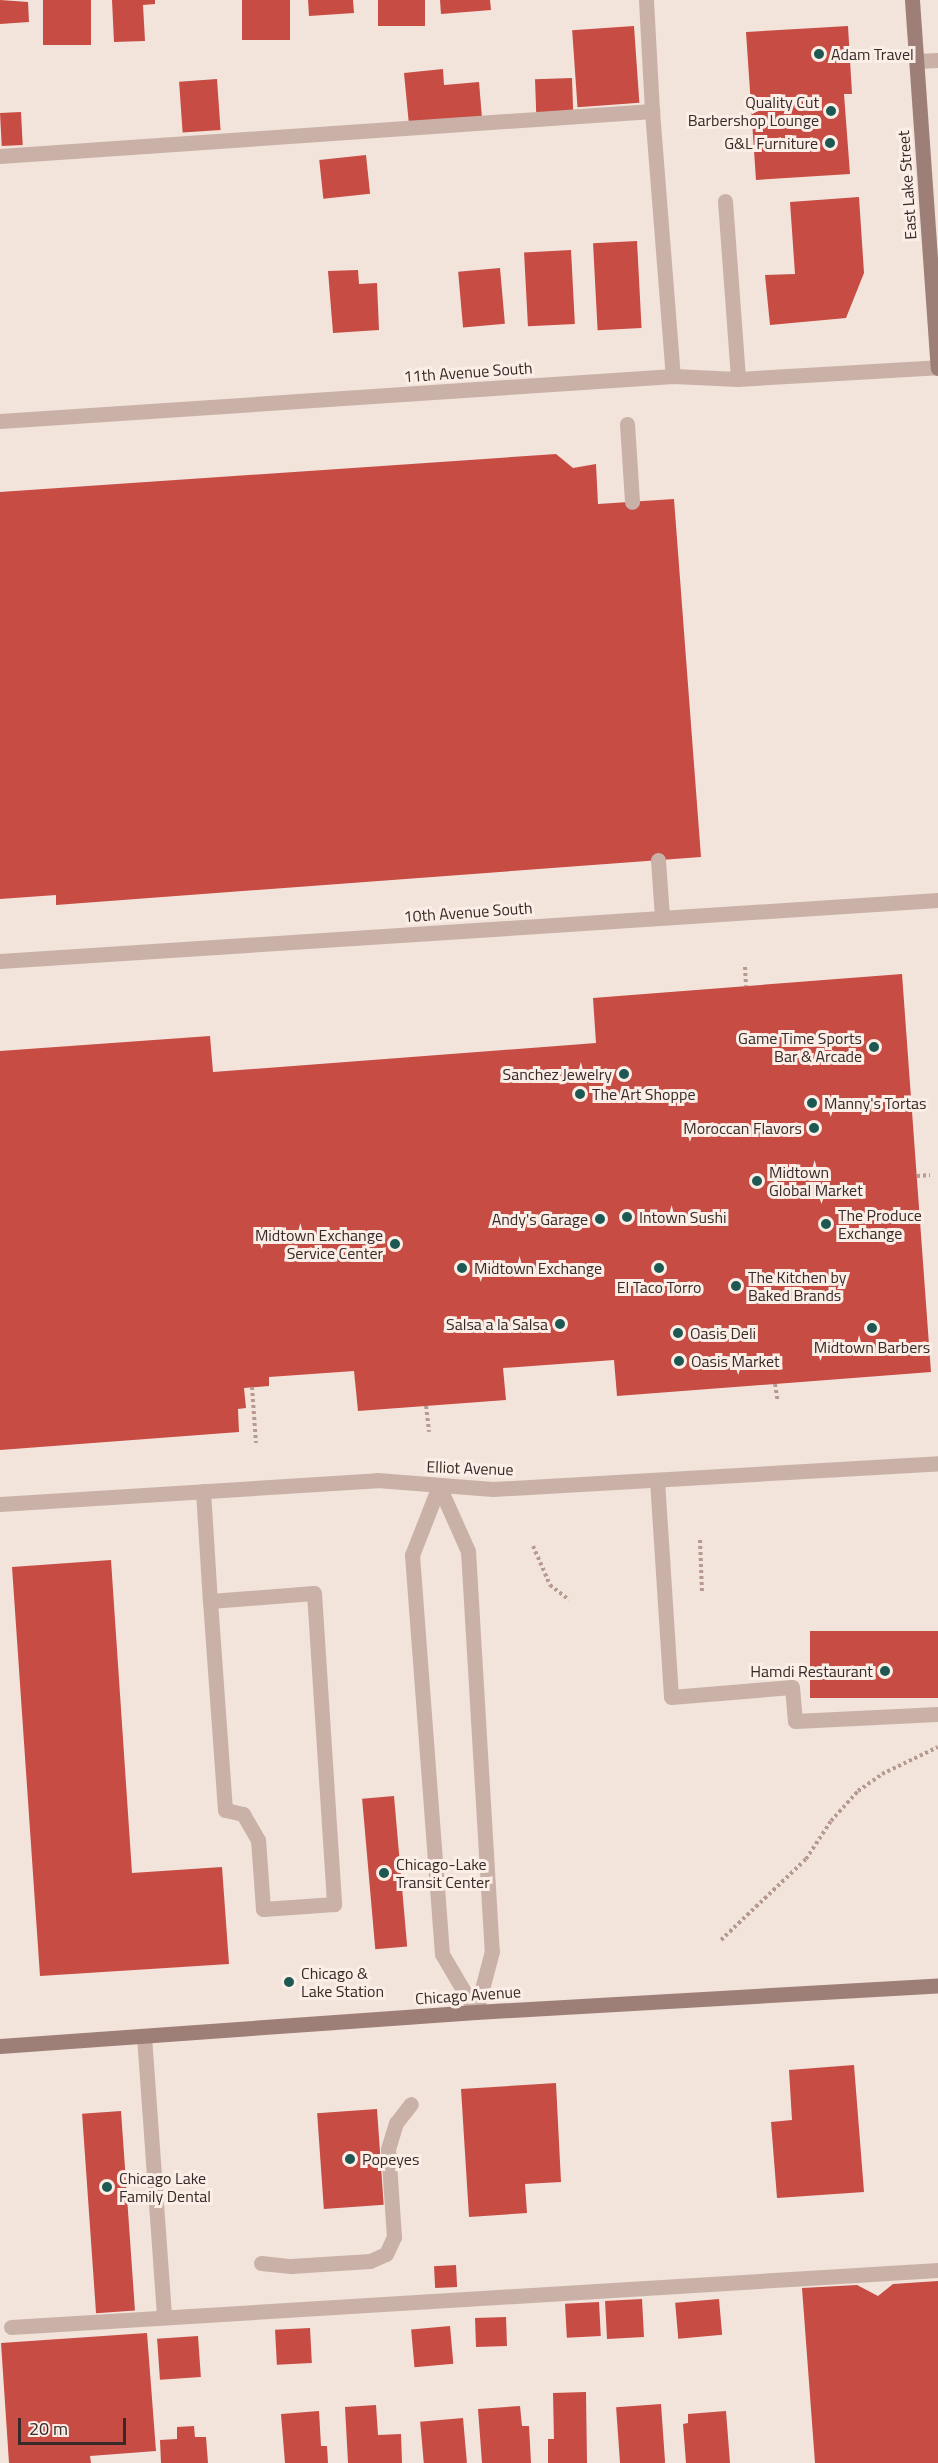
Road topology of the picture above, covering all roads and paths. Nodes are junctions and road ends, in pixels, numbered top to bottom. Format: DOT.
graph roads {
  1 [pos="646,0"];
  2 [pos="912,0"];
  3 [pos="938,60"];
  4 [pos="917,61"];
  5 [pos="652,111"];
  6 [pos="0,156"];
  7 [pos="725,201"];
  8 [pos="938,368"];
  9 [pos="673,376"];
  10 [pos="738,379"];
  11 [pos="0,421"];
  12 [pos="627,424"];
  13 [pos="632,502"];
  14 [pos="658,861"];
  15 [pos="938,900"];
  16 [pos="662,917"];
  17 [pos="0,961"];
  18 [pos="745,967"];
  19 [pos="746,986"];
  20 [pos="930,1175"];
  21 [pos="917,1176"];
  22 [pos="775,1384"];
  23 [pos="252,1387"];
  24 [pos="778,1402"];
  25 [pos="426,1406"];
  26 [pos="429,1432"];
  27 [pos="256,1443"];
  28 [pos="938,1463"];
  29 [pos="657,1480"];
  30 [pos="438,1486"];
  31 [pos="203,1491"];
  32 [pos="0,1504"];
  33 [pos="700,1540"];
  34 [pos="532,1546"];
  35 [pos="702,1593"];
  36 [pos="569,1600"];
  37 [pos="210,1601"];
  38 [pos="938,1714"];
  39 [pos="938,1747"];
  40 [pos="721,1940"];
  41 [pos="938,1985"];
  42 [pos="477,2012"];
  43 [pos="144,2036"];
  44 [pos="0,2046"];
  45 [pos="411,2104"];
  46 [pos="261,2264"];
  47 [pos="938,2270"];
  48 [pos="164,2317"];
  49 [pos="11,2326"];
  1 -- 5 [label="street"];
  2 -- 4 [label="street, East Lake Street"];
  3 -- 4 [label="street"];
  4 -- 8 [label="street, East Lake Street"];
  5 -- 6 [label="street"];
  5 -- 9 [label="street"];
  7 -- 10 [label="street"];
  8 -- 10 [label="street, 11th Avenue South"];
  9 -- 10 [label="street, 11th Avenue South"];
  9 -- 11 [label="street, 11th Avenue South"];
  12 -- 13 [label="street"];
  14 -- 16 [label="street"];
  15 -- 16 [label="street, 10th Avenue South"];
  16 -- 17 [label="street, 10th Avenue South"];
  18 -- 19 [label="path"];
  20 -- 21 [label="path"];
  22 -- 24 [label="path"];
  23 -- 27 [label="path"];
  25 -- 26 [label="path"];
  28 -- 29 [label="street, Elliot Avenue"];
  29 -- 30 [label="street, Elliot Avenue"];
  29 -- 38 [label="street"];
  30 -- 31 [label="street, Elliot Avenue"];
  30 -- 42 [label="street"];
  30 -- 42 [label="street"];
  31 -- 32 [label="street, Elliot Avenue"];
  31 -- 37 [label="street"];
  33 -- 35 [label="path"];
  34 -- 36 [label="path"];
  37 -- 37 [label="street"];
  39 -- 40 [label="path"];
  41 -- 42 [label="street, Chicago Avenue"];
  42 -- 43 [label="street, Chicago Avenue"];
  43 -- 44 [label="street, Chicago Avenue"];
  43 -- 48 [label="street"];
  45 -- 46 [label="street"];
  47 -- 48 [label="street"];
  48 -- 49 [label="street"];
}
